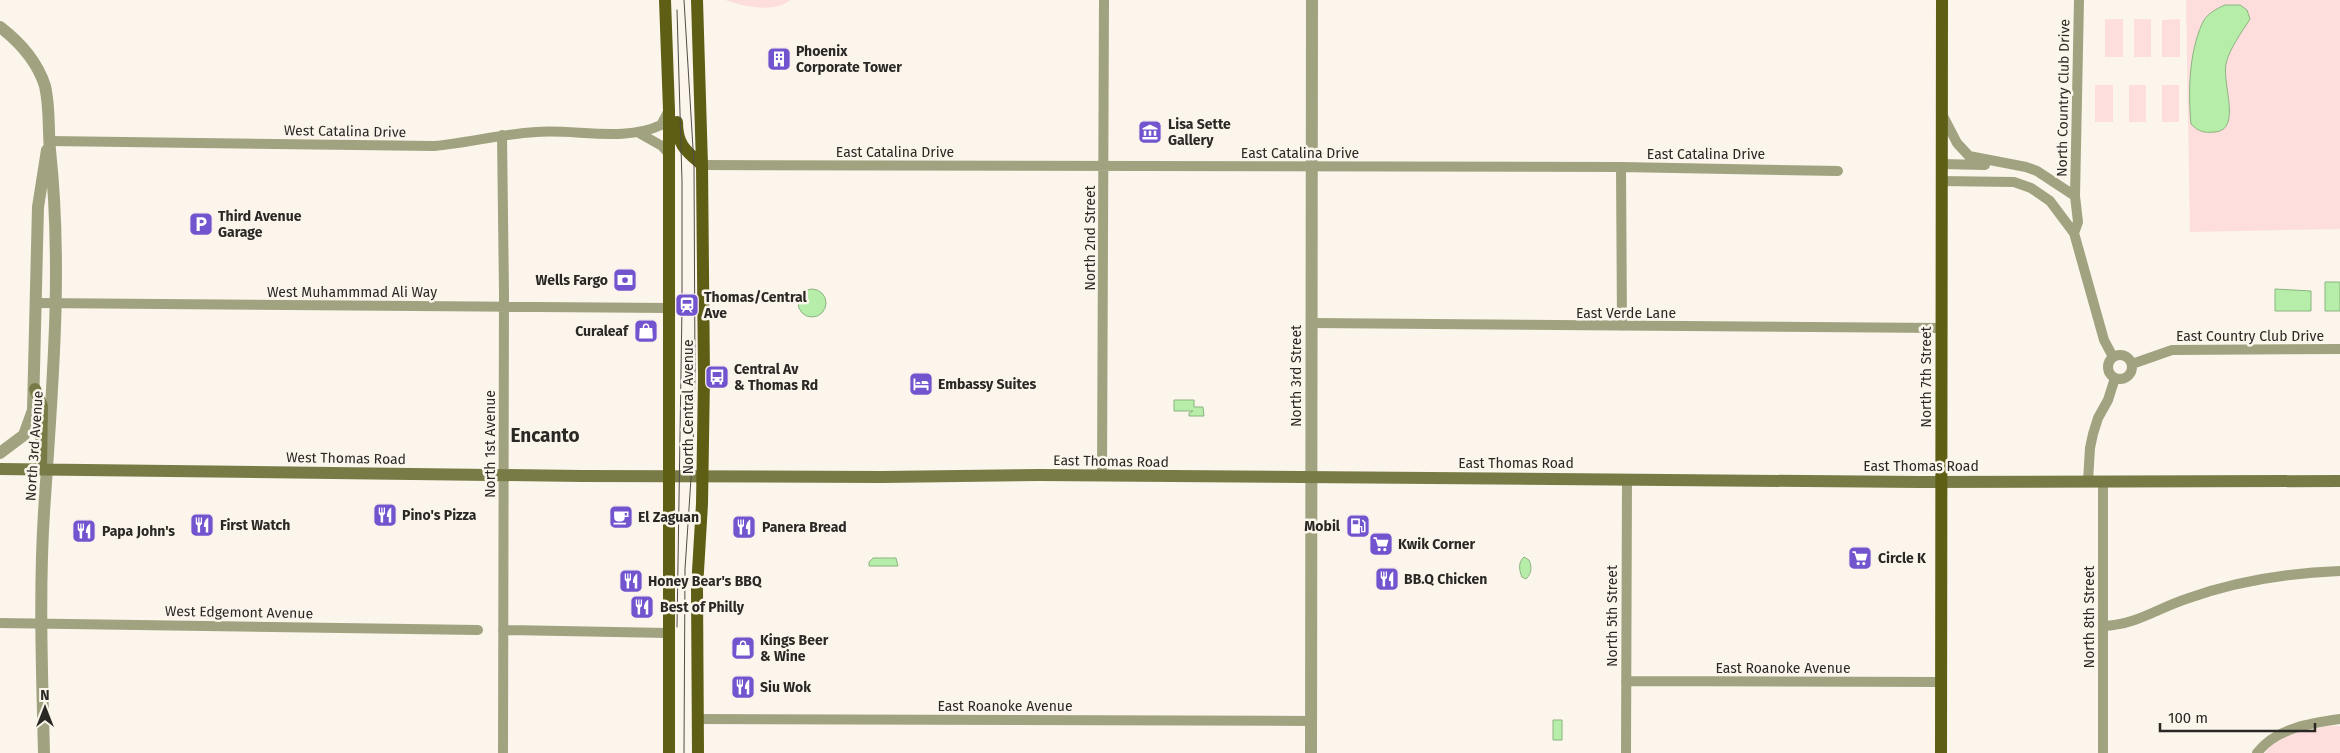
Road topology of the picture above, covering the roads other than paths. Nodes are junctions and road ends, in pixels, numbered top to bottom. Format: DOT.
graph roads {
  1 [pos="665,0"];
  2 [pos="697,0"];
  3 [pos="1104,0"];
  4 [pos="1312,0"];
  5 [pos="1942,0"];
  6 [pos="2078,0"];
  7 [pos="0,27"];
  8 [pos="667,72"];
  9 [pos="669,110"];
  10 [pos="1942,114"];
  11 [pos="639,133"];
  12 [pos="502,135"];
  13 [pos="49,141"];
  14 [pos="669,154"];
  15 [pos="1998,162"];
  16 [pos="1942,164"];
  17 [pos="702,165"];
  18 [pos="1104,165"];
  19 [pos="1312,166"];
  20 [pos="1621,167"];
  21 [pos="2029,168"];
  22 [pos="1838,170"];
  23 [pos="1942,180"];
  24 [pos="2023,184"];
  25 [pos="2060,188"];
  26 [pos="2076,196"];
  27 [pos="2050,201"];
  28 [pos="2074,233"];
  29 [pos="36,303"];
  30 [pos="57,304"];
  31 [pos="504,307"];
  32 [pos="668,308"];
  33 [pos="1312,323"];
  34 [pos="1622,326"];
  35 [pos="1941,328"];
  36 [pos="2340,349"];
  37 [pos="2113,357"];
  38 [pos="2132,364"];
  39 [pos="2115,378"];
  40 [pos="35,389"];
  41 [pos="0,453"];
  42 [pos="0,469"];
  43 [pos="44,470"];
  44 [pos="503,475"];
  45 [pos="669,476"];
  46 [pos="697,476"];
  47 [pos="1102,476"];
  48 [pos="1311,478"];
  49 [pos="1627,479"];
  50 [pos="2088,481"];
  51 [pos="2103,481"];
  52 [pos="2340,481"];
  53 [pos="1941,482"];
  54 [pos="2340,571"];
  55 [pos="0,623"];
  56 [pos="42,623"];
  57 [pos="2103,626"];
  58 [pos="478,630"];
  59 [pos="503,630"];
  60 [pos="668,633"];
  61 [pos="1626,681"];
  62 [pos="1941,682"];
  63 [pos="698,719"];
  64 [pos="2340,719"];
  65 [pos="1311,721"];
  66 [pos="44,753"];
  67 [pos="503,753"];
  68 [pos="669,753"];
  69 [pos="698,753"];
  70 [pos="1312,753"];
  71 [pos="1626,753"];
  72 [pos="1940,753"];
  73 [pos="2103,753"];
  74 [pos="2258,753"];
  1 -- 8 [label="main road, North Central Avenue"];
  2 -- 17 [label="main road, North Central Avenue"];
  3 -- 18 [label="street, North 2nd Street"];
  4 -- 19 [label="street, North 3rd Street"];
  5 -- 10 [label="main road, North 7th Street"];
  6 -- 26 [label="street, North Country Club Drive"];
  7 -- 13 [label="street, North 3rd Avenue"];
  8 -- 9 [label="main road, North Central Avenue"];
  8 -- 17 [label="main road"];
  9 -- 11 [label="street, West Catalina Drive"];
  9 -- 14 [label="main road, North Central Avenue"];
  10 -- 15 [label="street, North Country Club Drive"];
  10 -- 16 [label="main road, North 7th Street"];
  11 -- 12 [label="street, West Catalina Drive"];
  11 -- 14 [label="street, West Catalina Drive"];
  12 -- 13 [label="street, West Catalina Drive"];
  12 -- 31 [label="street, North 1st Avenue"];
  13 -- 29 [label="street, North 3rd Avenue"];
  13 -- 30 [label="street, North 3rd Avenue"];
  14 -- 32 [label="main road, North Central Avenue"];
  15 -- 16 [label="street, North Country Club Drive"];
  15 -- 21 [label="street, North Country Club Drive"];
  16 -- 23 [label="main road, North 7th Street"];
  17 -- 18 [label="street, East Catalina Drive"];
  17 -- 46 [label="main road, North Central Avenue"];
  18 -- 19 [label="street, East Catalina Drive"];
  18 -- 47 [label="street, North 2nd Street"];
  19 -- 20 [label="street, East Catalina Drive"];
  19 -- 33 [label="street, North 3rd Street"];
  20 -- 22 [label="street, East Catalina Drive"];
  20 -- 34 [label="street"];
  21 -- 24 [label="street"];
  21 -- 25 [label="street, North Country Club Drive"];
  23 -- 24 [label="street, North Country Club Drive"];
  23 -- 35 [label="main road, North 7th Street"];
  24 -- 27 [label="street, North Country Club Drive"];
  25 -- 26 [label="street, North Country Club Drive"];
  25 -- 27 [label="street, North Country Club Drive"];
  26 -- 28 [label="street, North Country Club Drive"];
  27 -- 28 [label="street, North Country Club Drive"];
  28 -- 37 [label="street, North Country Club Drive"];
  29 -- 30 [label="street, West Muhammmad Ali Way"];
  29 -- 40 [label="street, North 3rd Avenue"];
  30 -- 31 [label="street, West Muhammmad Ali Way"];
  30 -- 43 [label="street, North 3rd Avenue"];
  31 -- 32 [label="street, West Muhammmad Ali Way"];
  31 -- 44 [label="street, North 1st Avenue"];
  32 -- 45 [label="main road, North Central Avenue"];
  33 -- 34 [label="street, East Verde Lane"];
  33 -- 48 [label="street, North 3rd Street"];
  34 -- 35 [label="street, East Verde Lane"];
  35 -- 53 [label="main road, North 7th Street"];
  36 -- 38 [label="street, East Country Club Drive"];
  37 -- 38 [label="street"];
  37 -- 39 [label="street"];
  38 -- 39 [label="street, East Country Club Drive"];
  39 -- 50 [label="street"];
  40 -- 41 [label="street, North 3rd Avenue"];
  40 -- 43 [label="main road"];
  42 -- 43 [label="main road, West Thomas Road"];
  43 -- 44 [label="main road, West Thomas Road"];
  43 -- 56 [label="street, North 3rd Avenue"];
  44 -- 45 [label="main road, West Thomas Road"];
  44 -- 59 [label="street, North 1st Avenue"];
  45 -- 46 [label="main road, West Thomas Road"];
  45 -- 60 [label="main road, North Central Avenue"];
  46 -- 47 [label="main road, East Thomas Road"];
  46 -- 63 [label="main road, North Central Avenue"];
  47 -- 48 [label="main road, East Thomas Road"];
  48 -- 49 [label="main road, East Thomas Road"];
  48 -- 65 [label="street, North 3rd Street"];
  49 -- 53 [label="main road, East Thomas Road"];
  49 -- 61 [label="street, North 5th Street"];
  50 -- 51 [label="main road, East Thomas Road"];
  50 -- 53 [label="main road, East Thomas Road"];
  51 -- 52 [label="main road, East Thomas Road"];
  51 -- 57 [label="street, North 8th Street"];
  53 -- 62 [label="main road, North 7th Street"];
  54 -- 57 [label="street"];
  55 -- 56 [label="street, West Edgemont Avenue"];
  56 -- 58 [label="street, West Edgemont Avenue"];
  56 -- 66 [label="street, North 3rd Avenue"];
  57 -- 73 [label="street, North 8th Street"];
  59 -- 60 [label="street"];
  59 -- 67 [label="street, North 1st Avenue"];
  60 -- 68 [label="main road, North Central Avenue"];
  61 -- 62 [label="street, East Roanoke Avenue"];
  61 -- 71 [label="street, North 5th Street"];
  62 -- 72 [label="main road, North 7th Street"];
  63 -- 65 [label="street, East Roanoke Avenue"];
  63 -- 69 [label="main road, North Central Avenue"];
  64 -- 74 [label="street"];
  65 -- 70 [label="street, North 3rd Street"];
}
